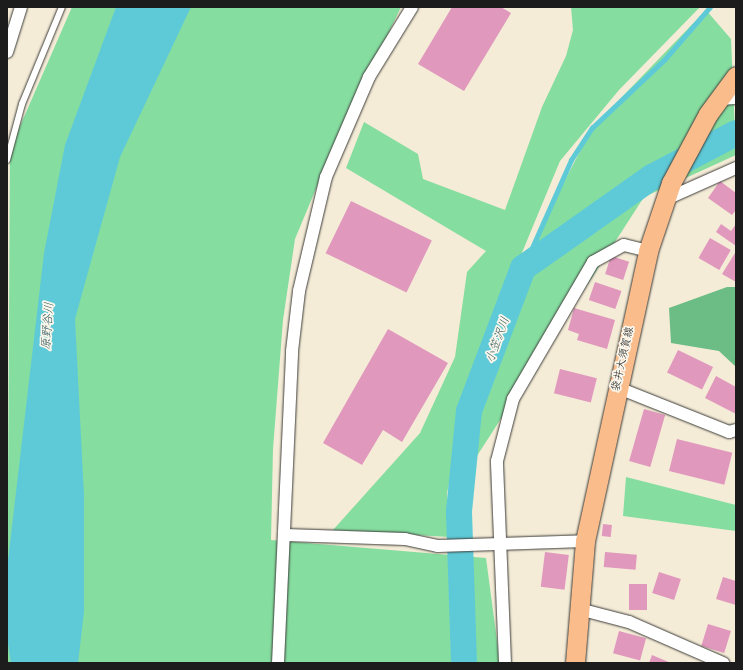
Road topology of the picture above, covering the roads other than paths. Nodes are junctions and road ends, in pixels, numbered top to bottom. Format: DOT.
graph roads {
  1 [pos="21,7"];
  2 [pos="62,7"];
  3 [pos="412,7"];
  4 [pos="7,52"];
  5 [pos="736,76"];
  6 [pos="721,104"];
  7 [pos="7,160"];
  8 [pos="736,168"];
  9 [pos="664,200"];
  10 [pos="648,251"];
  11 [pos="616,387"];
  12 [pos="736,430"];
  13 [pos="286,535"];
  14 [pos="585,541"];
  15 [pos="501,546"];
  16 [pos="579,609"];
  17 [pos="278,663"];
  18 [pos="505,663"];
  19 [pos="574,663"];
  20 [pos="723,663"];
  1 -- 4 [label="street"];
  2 -- 7 [label="lane"];
  3 -- 13 [label="street"];
  5 -- 6 [label="main road, 袋井大須賀線"];
  6 -- 9 [label="main road, 袋井大須賀線"];
  8 -- 9 [label="street"];
  9 -- 10 [label="main road, 袋井大須賀線"];
  10 -- 11 [label="main road, 袋井大須賀線"];
  10 -- 15 [label="street"];
  11 -- 12 [label="street"];
  11 -- 14 [label="main road, 袋井大須賀線"];
  13 -- 15 [label="street"];
  13 -- 17 [label="street"];
  14 -- 15 [label="street"];
  14 -- 16 [label="main road, 袋井大須賀線"];
  15 -- 18 [label="street"];
  16 -- 19 [label="main road, 袋井大須賀線"];
  16 -- 20 [label="street"];
}
